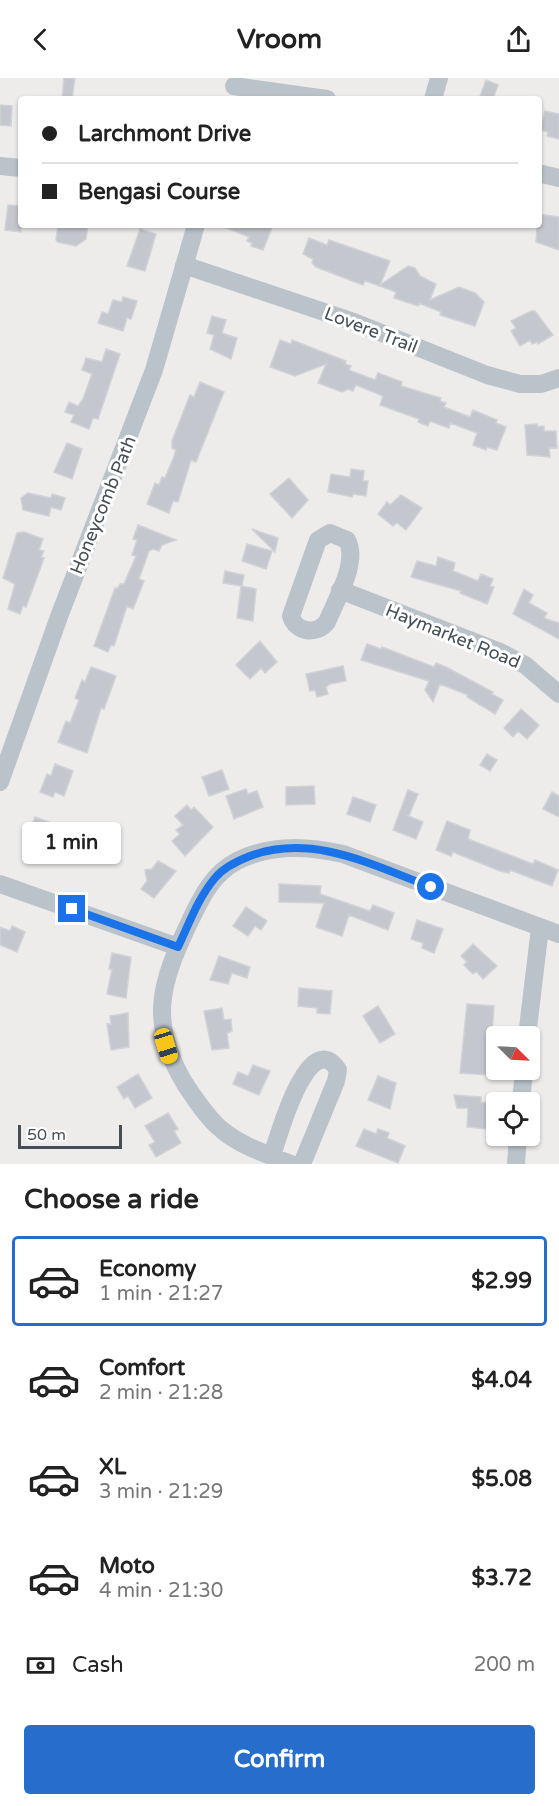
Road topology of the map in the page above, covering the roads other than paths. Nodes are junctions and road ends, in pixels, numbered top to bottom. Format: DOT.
graph roads {
  1 [pos="439,78"];
  2 [pos="234,88"];
  3 [pos="302,96"];
  4 [pos="435,96"];
  5 [pos="0,166"];
  6 [pos="18,168"];
  7 [pos="542,175"];
  8 [pos="559,178"];
  9 [pos="195,228"];
  10 [pos="184,265"];
  11 [pos="559,378"];
  12 [pos="340,590"];
  13 [pos="559,694"];
  14 [pos="0,782"];
  15 [pos="0,884"];
  16 [pos="540,927"];
  17 [pos="559,934"];
  18 [pos="178,947"];
  19 [pos="528,1026"];
  20 [pos="518,1146"];
  21 [pos="272,1156"];
  22 [pos="291,1164"];
  23 [pos="302,1164"];
  24 [pos="516,1164"];
  1 -- 4 [label="street"];
  2 -- 3 [label="street"];
  5 -- 6 [label="street"];
  7 -- 8 [label="street"];
  9 -- 10 [label="street, Honeycomb Path"];
  10 -- 11 [label="street, Lovere Trail"];
  10 -- 14 [label="street, Honeycomb Path"];
  12 -- 12 [label="street"];
  12 -- 13 [label="street, Haymarket Road"];
  15 -- 18 [label="street"];
  16 -- 17 [label="street"];
  16 -- 18 [label="street"];
  16 -- 19 [label="street"];
  18 -- 21 [label="street"];
  20 -- 24 [label="street"];
  21 -- 22 [label="street"];
  21 -- 23 [label="street"];
}
